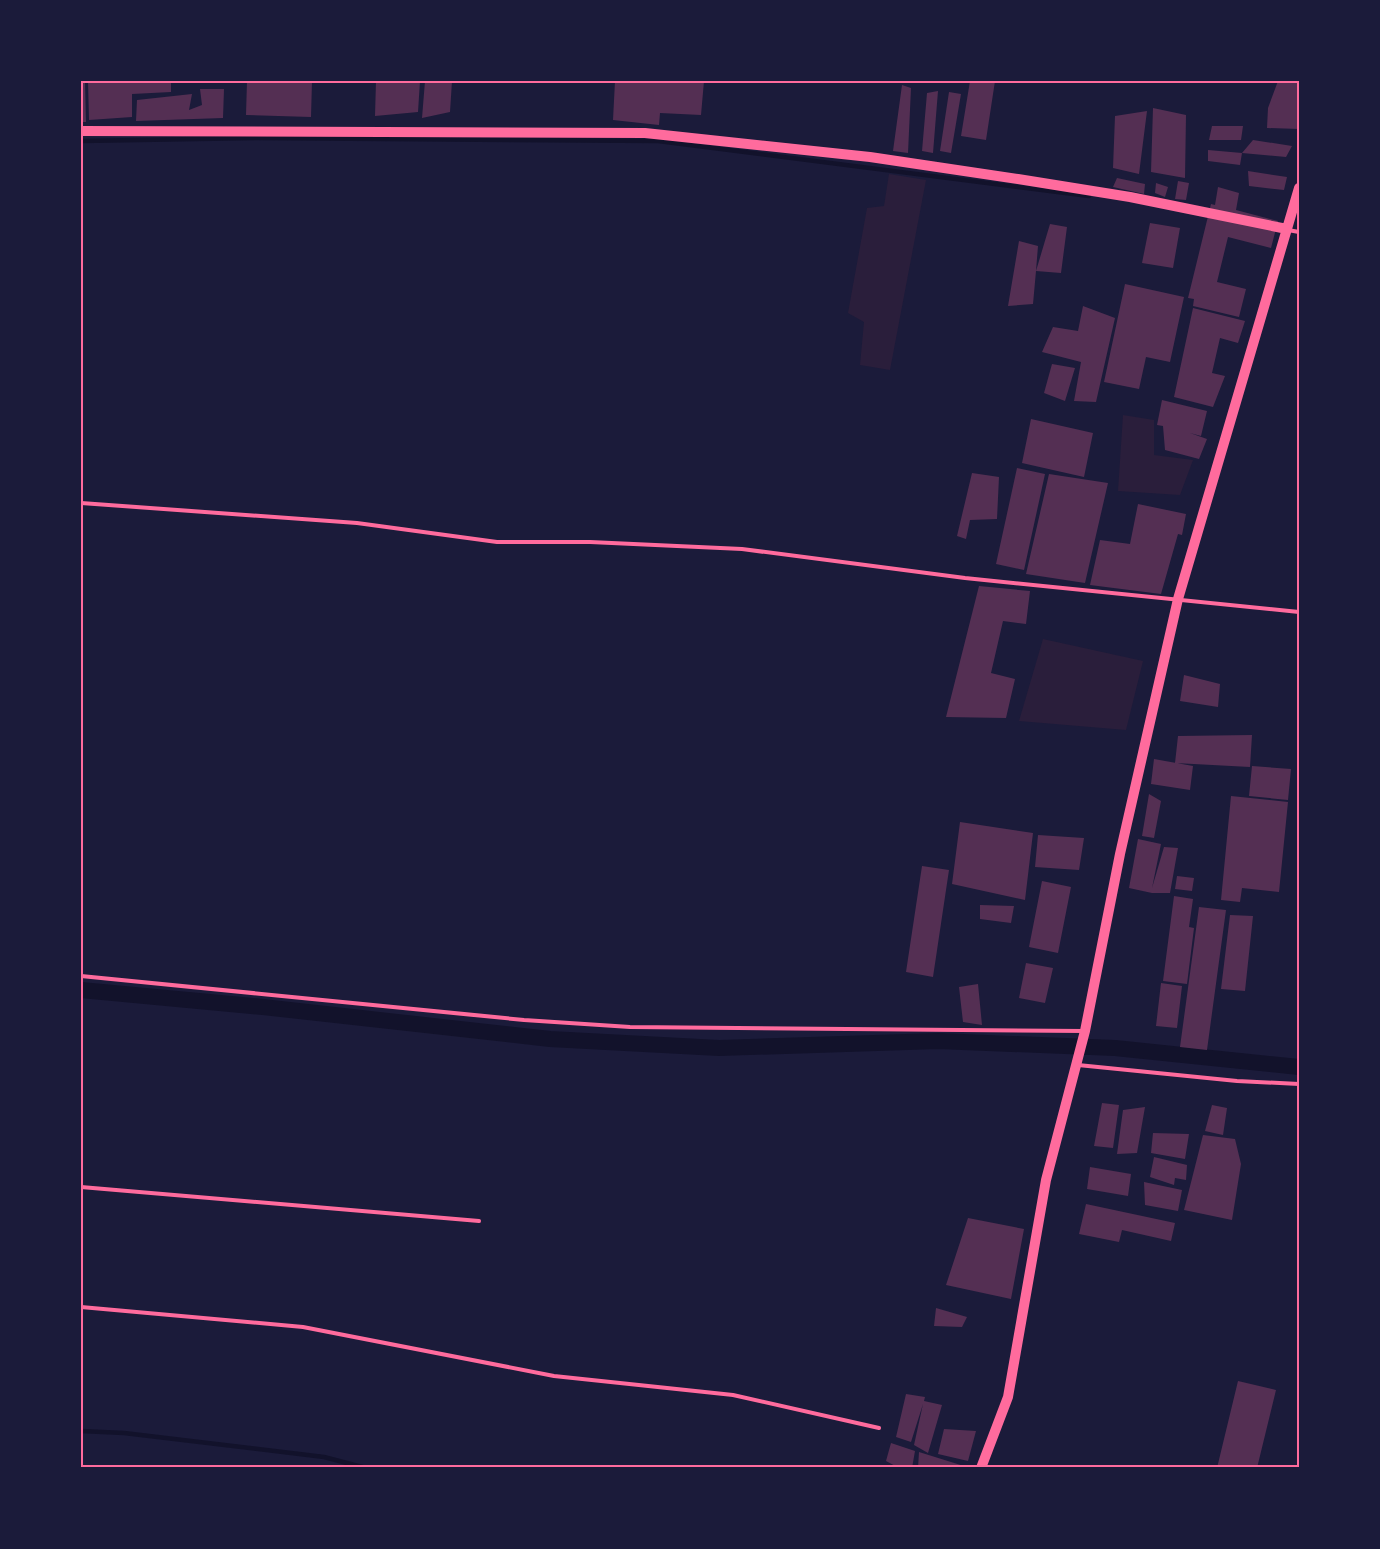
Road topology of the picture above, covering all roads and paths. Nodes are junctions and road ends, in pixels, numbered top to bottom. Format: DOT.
graph roads {
  1 [pos="81,131"];
  2 [pos="1299,188"];
  3 [pos="1287,230"];
  4 [pos="1299,232"];
  5 [pos="81,503"];
  6 [pos="1178,599"];
  7 [pos="1299,612"];
  8 [pos="81,976"];
  9 [pos="1085,1031"];
  10 [pos="1077,1065"];
  11 [pos="1299,1084"];
  12 [pos="81,1187"];
  13 [pos="479,1221"];
  14 [pos="81,1307"];
  15 [pos="879,1428"];
  16 [pos="981,1468"];
  1 -- 3 [label="street"];
  2 -- 3 [label="street"];
  3 -- 4 [label="lane"];
  3 -- 6 [label="street"];
  5 -- 6 [label="lane"];
  6 -- 7 [label="lane"];
  6 -- 9 [label="street"];
  8 -- 9 [label="lane"];
  9 -- 10 [label="street"];
  10 -- 11 [label="lane"];
  10 -- 16 [label="street"];
  12 -- 13 [label="lane"];
  14 -- 15 [label="lane"];
}
